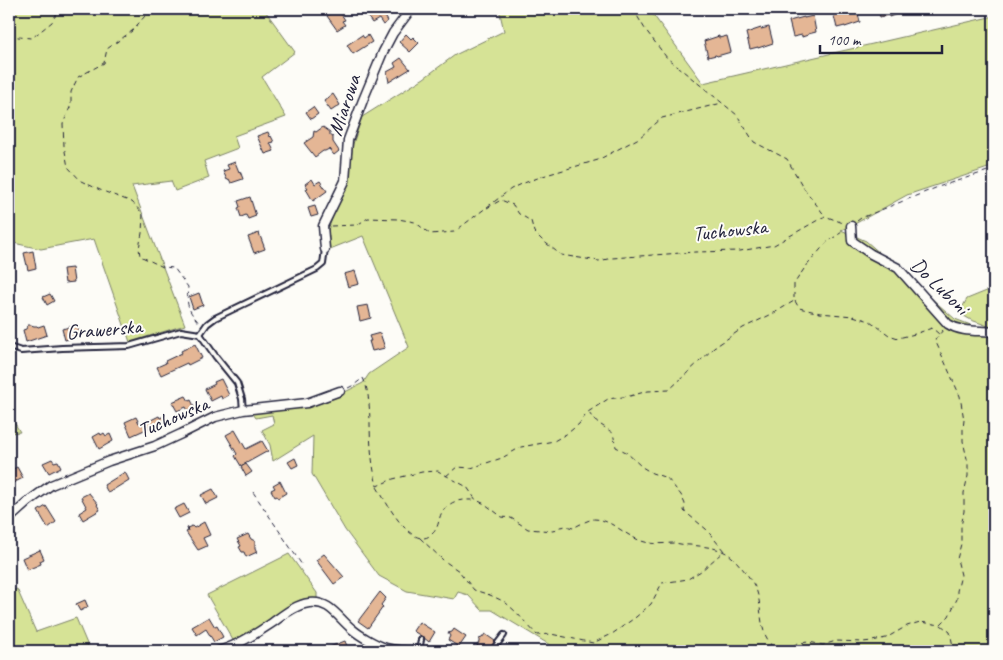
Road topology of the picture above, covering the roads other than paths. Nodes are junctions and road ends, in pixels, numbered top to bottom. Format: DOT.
graph roads {
  1 [pos="412,9"];
  2 [pos="851,226"];
  3 [pos="325,249"];
  4 [pos="994,332"];
  5 [pos="200,334"];
  6 [pos="9,347"];
  7 [pos="340,391"];
  8 [pos="243,410"];
  9 [pos="9,519"];
  10 [pos="504,635"];
  11 [pos="421,640"];
  12 [pos="218,651"];
  13 [pos="404,651"];
  14 [pos="419,651"];
  15 [pos="492,651"];
  1 -- 3 [label="street, Miarowa"];
  2 -- 4 [label="street, Do Luboni"];
  3 -- 5 [label="lane"];
  5 -- 6 [label="lane, Grawerska"];
  5 -- 8 [label="lane"];
  7 -- 8 [label="street, Tuchowska"];
  8 -- 9 [label="street, Tuchowska"];
  10 -- 15 [label="lane"];
  11 -- 14 [label="lane"];
  12 -- 13 [label="street"];
}
